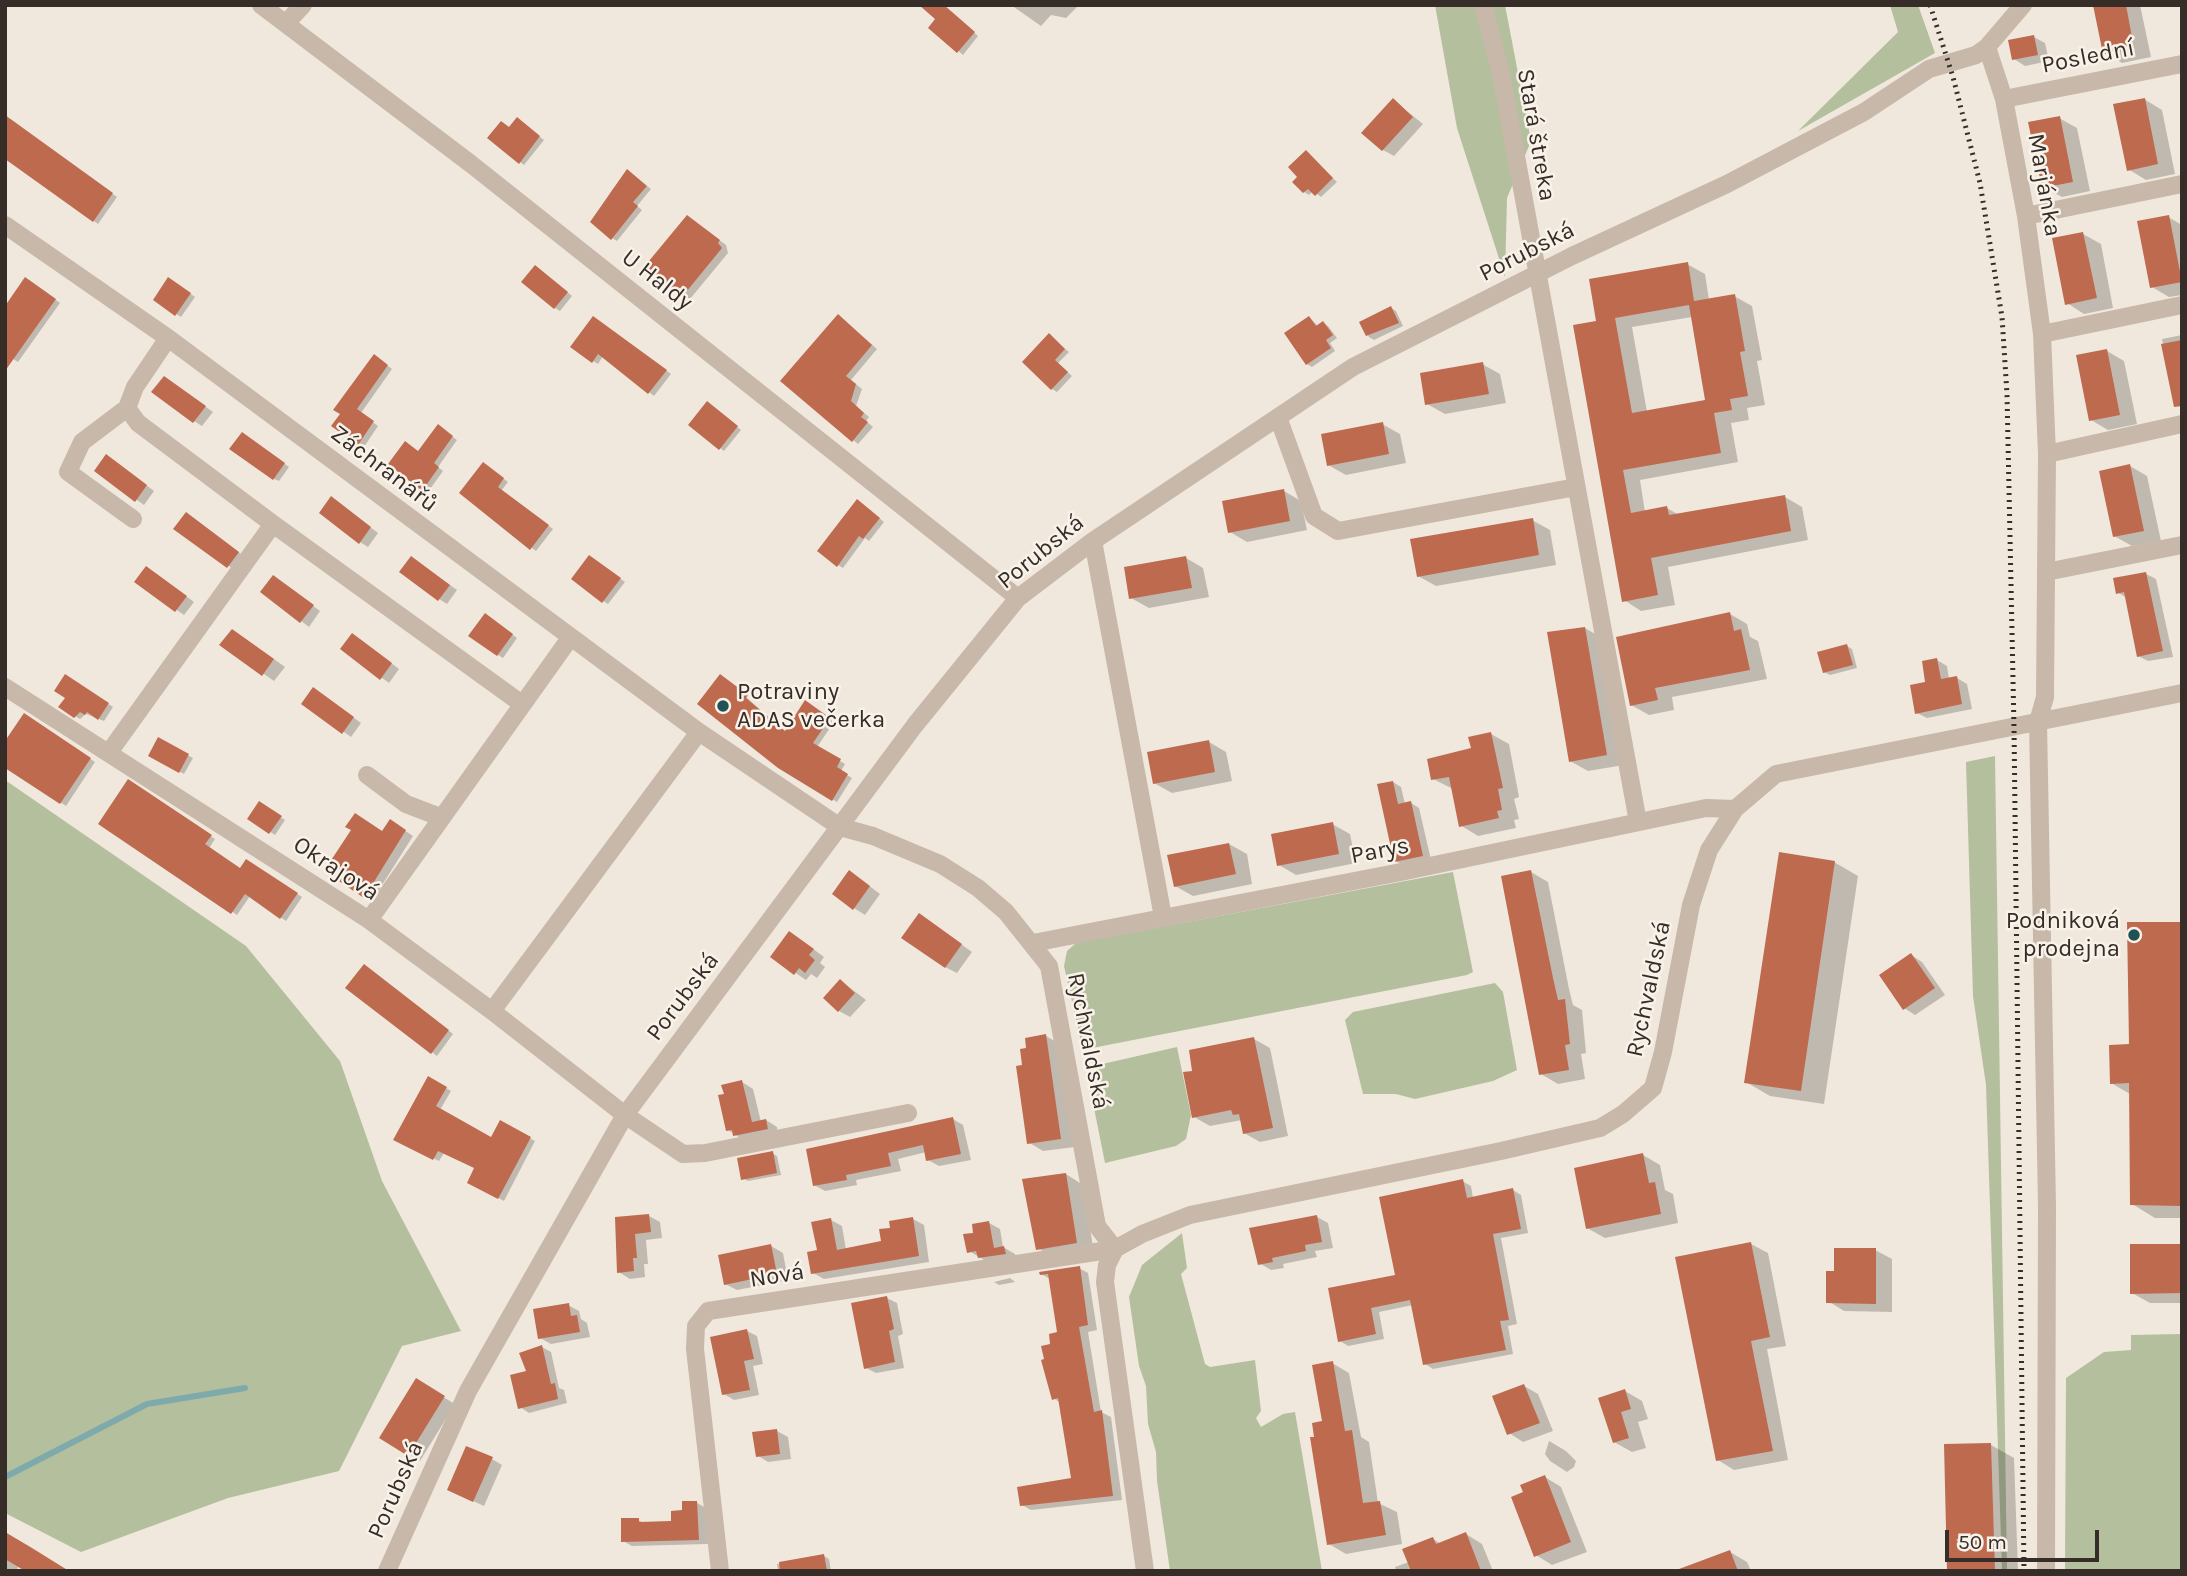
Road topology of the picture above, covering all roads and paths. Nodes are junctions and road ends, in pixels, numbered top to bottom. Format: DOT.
graph roads {
  1 [pos="261,5"];
  2 [pos="303,5"];
  3 [pos="1483,5"];
  4 [pos="2023,5"];
  5 [pos="286,23"];
  6 [pos="1987,47"];
  7 [pos="2182,64"];
  8 [pos="2004,99"];
  9 [pos="2182,184"];
  10 [pos="2026,216"];
  11 [pos="5,225"];
  12 [pos="1536,275"];
  13 [pos="2182,305"];
  14 [pos="2042,334"];
  15 [pos="168,338"];
  16 [pos="127,408"];
  17 [pos="1278,417"];
  18 [pos="2182,424"];
  19 [pos="2047,454"];
  20 [pos="1576,486"];
  21 [pos="133,519"];
  22 [pos="273,524"];
  23 [pos="1093,541"];
  24 [pos="2182,545"];
  25 [pos="2046,572"];
  26 [pos="1018,598"];
  27 [pos="570,638"];
  28 [pos="5,687"];
  29 [pos="2182,693"];
  30 [pos="522,704"];
  31 [pos="2038,722"];
  32 [pos="699,732"];
  33 [pos="110,751"];
  34 [pos="367,775"];
  35 [pos="1735,808"];
  36 [pos="440,817"];
  37 [pos="1638,822"];
  38 [pos="840,827"];
  39 [pos="1163,917"];
  40 [pos="369,920"];
  41 [pos="1033,943"];
  42 [pos="492,1011"];
  43 [pos="908,1113"];
  44 [pos="625,1115"];
  45 [pos="1115,1249"];
  46 [pos="387,1571"];
  47 [pos="720,1571"];
  48 [pos="1145,1571"];
  49 [pos="2046,1571"];
  1 -- 5 [label="street, U Haldy"];
  2 -- 5 [label="street"];
  3 -- 12 [label="street, Stará štreka"];
  4 -- 6 [label="street, Porubská"];
  5 -- 26 [label="street, U Haldy"];
  6 -- 8 [label="street, Marjánka"];
  6 -- 12 [label="street, Porubská"];
  7 -- 8 [label="street, Poslední"];
  8 -- 10 [label="street, Marjánka"];
  9 -- 10 [label="street"];
  10 -- 14 [label="street, Marjánka"];
  11 -- 15 [label="street, Záchranářů"];
  12 -- 17 [label="street, Porubská"];
  12 -- 20 [label="street, Stará štreka"];
  13 -- 14 [label="street"];
  14 -- 19 [label="street, Marjánka"];
  15 -- 16 [label="street"];
  15 -- 27 [label="street, Záchranářů"];
  16 -- 21 [label="street"];
  16 -- 22 [label="street"];
  17 -- 20 [label="street"];
  17 -- 23 [label="street, Porubská"];
  18 -- 19 [label="street"];
  19 -- 25 [label="street, Marjánka"];
  20 -- 37 [label="street, Stará štreka"];
  22 -- 30 [label="street"];
  22 -- 33 [label="street"];
  23 -- 26 [label="street, Porubská"];
  23 -- 39 [label="street"];
  24 -- 25 [label="street"];
  25 -- 31 [label="street, Marjánka"];
  26 -- 38 [label="street, Porubská"];
  27 -- 30 [label="street"];
  27 -- 32 [label="street, Záchranářů"];
  28 -- 33 [label="street, Okrajová"];
  29 -- 31 [label="street, Rychvaldská"];
  30 -- 36 [label="street"];
  31 -- 35 [label="street, Rychvaldská"];
  31 -- 49 [label="street, Marjánka"];
  32 -- 38 [label="street, Záchranářů"];
  32 -- 42 [label="street"];
  33 -- 40 [label="street, Okrajová"];
  34 -- 36 [label="street"];
  35 -- 37 [label="street, Parys"];
  35 -- 45 [label="street, Rychvaldská"];
  36 -- 40 [label="street"];
  37 -- 39 [label="street, Parys"];
  38 -- 41 [label="street, Rychvaldská"];
  38 -- 44 [label="street, Porubská"];
  39 -- 41 [label="street, Parys"];
  40 -- 42 [label="street, Okrajová"];
  41 -- 45 [label="street, Rychvaldská"];
  42 -- 44 [label="street, Okrajová"];
  43 -- 44 [label="street"];
  44 -- 46 [label="street, Porubská"];
  45 -- 47 [label="street, Nová"];
  45 -- 48 [label="street"];
}
